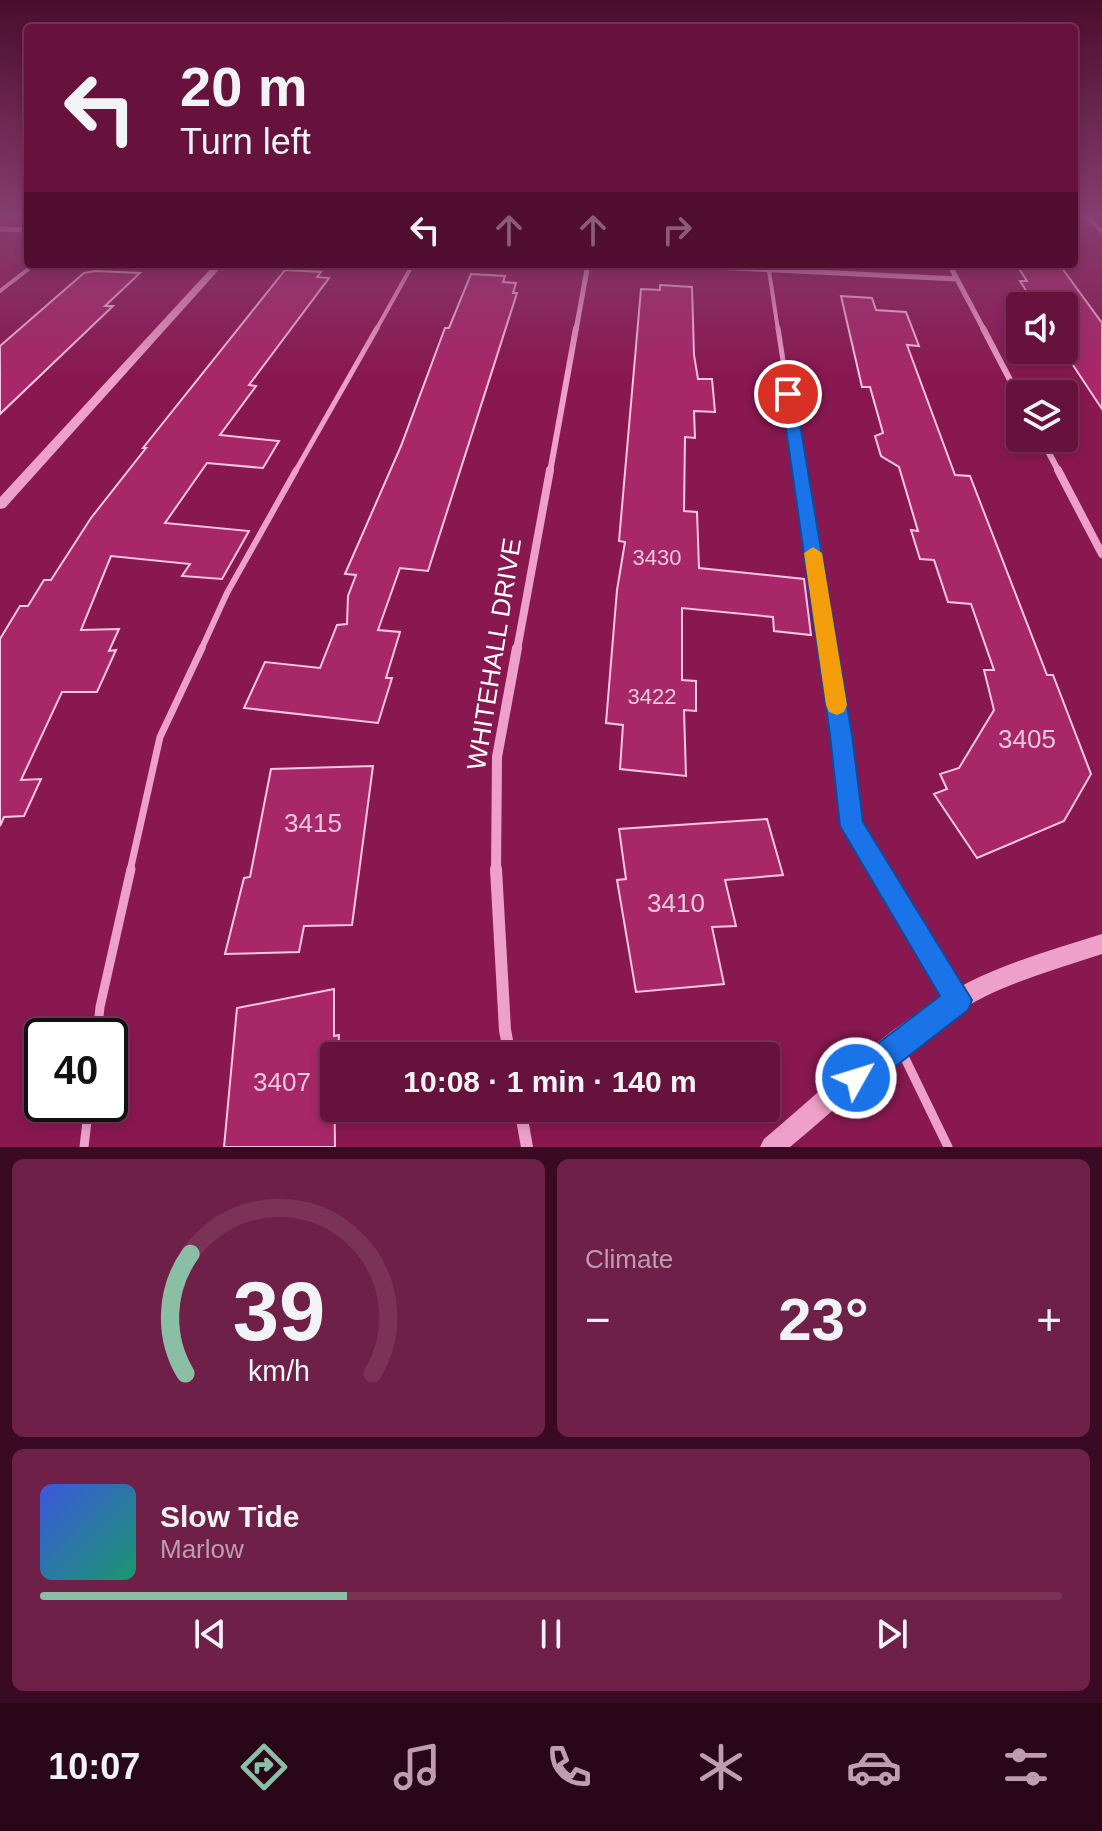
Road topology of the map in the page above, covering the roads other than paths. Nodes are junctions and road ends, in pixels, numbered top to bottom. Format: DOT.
graph roads {
  1 [pos="28,270"];
  2 [pos="215,270"];
  3 [pos="410,270"];
  4 [pos="587,270"];
  5 [pos="769,270"];
  6 [pos="809,270"];
  7 [pos="952,270"];
  8 [pos="957,279"];
  9 [pos="0,291"];
  10 [pos="1010,380"];
  11 [pos="1048,452"];
  12 [pos="0,505"];
  13 [pos="1102,554"];
  14 [pos="1102,944"];
  15 [pos="958,1000"];
  16 [pos="99,1018"];
  17 [pos="507,1042"];
  18 [pos="898,1044"];
  19 [pos="87,1122"];
  20 [pos="523,1122"];
  21 [pos="84,1147"];
  22 [pos="527,1147"];
  23 [pos="772,1147"];
  24 [pos="948,1147"];
  1 -- 9 [label="lane"];
  2 -- 12 [label="street"];
  3 -- 16 [label="lane"];
  4 -- 17 [label="street, WHITEHALL DRIVE"];
  5 -- 15 [label="lane"];
  6 -- 8 [label="street"];
  7 -- 8 [label="street"];
  8 -- 10 [label="street"];
  11 -- 13 [label="street"];
  14 -- 15 [label="street"];
  15 -- 18 [label="street"];
  18 -- 23 [label="street"];
  18 -- 24 [label="lane"];
  19 -- 21 [label="lane"];
  20 -- 22 [label="street"];
}
